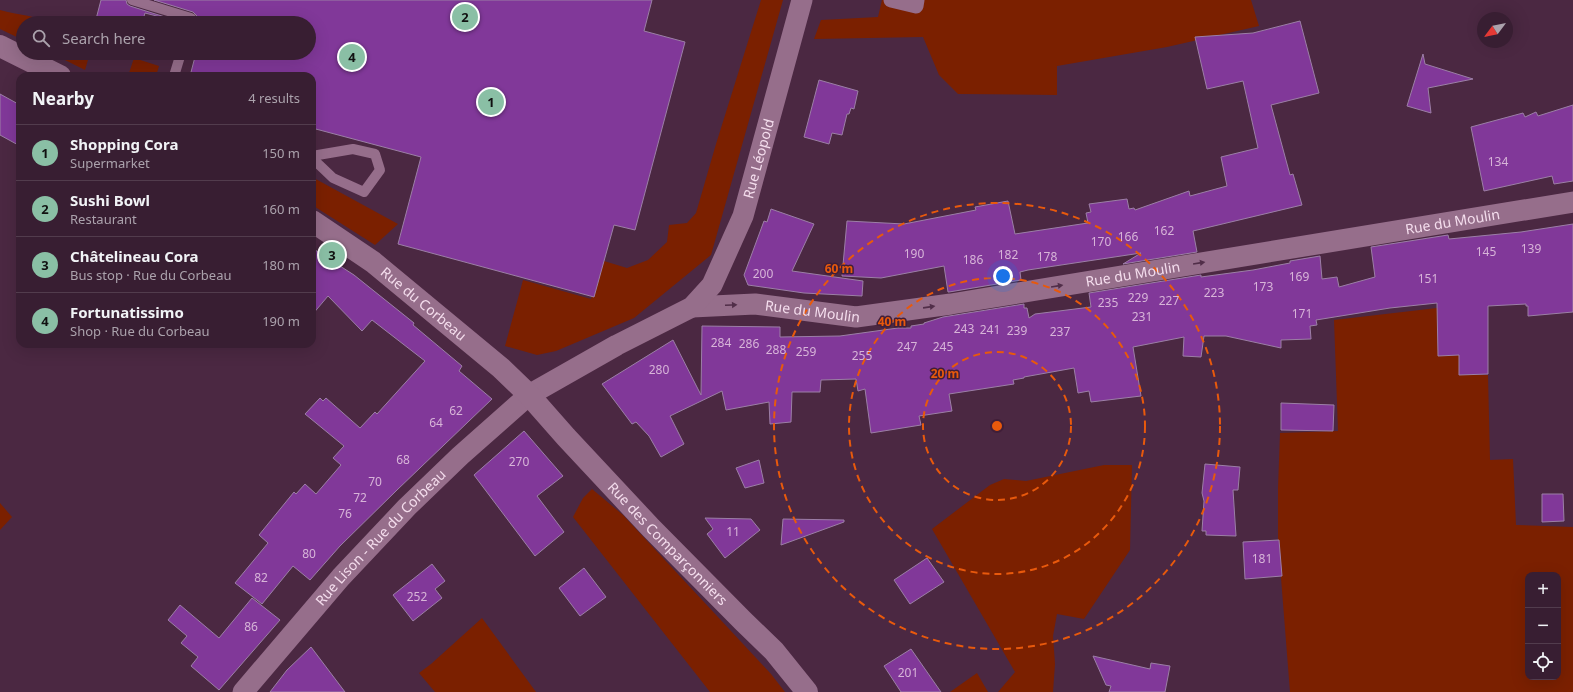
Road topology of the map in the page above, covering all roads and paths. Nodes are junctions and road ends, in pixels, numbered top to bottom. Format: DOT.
graph roads {
  1 [pos="132,0"];
  2 [pos="802,0"];
  3 [pos="891,0"];
  4 [pos="917,0"];
  5 [pos="185,16"];
  6 [pos="0,46"];
  7 [pos="16,54"];
  8 [pos="28,60"];
  9 [pos="179,60"];
  10 [pos="52,72"];
  11 [pos="175,72"];
  12 [pos="316,156"];
  13 [pos="316,161"];
  14 [pos="1573,202"];
  15 [pos="316,224"];
  16 [pos="692,307"];
  17 [pos="530,395"];
  18 [pos="244,692"];
  19 [pos="807,692"];
  1 -- 5 [label="lane"];
  2 -- 16 [label="street, Rue Léopold"];
  3 -- 4 [label="street"];
  6 -- 7 [label="street"];
  8 -- 10 [label="street"];
  9 -- 11 [label="lane"];
  12 -- 13 [label="lane"];
  16 -- 14 [label="street, Rue du Moulin, one-way"];
  15 -- 17 [label="street, Rue du Corbeau"];
  16 -- 17 [label="street, Rue Lison - Rue du Corbeau"];
  17 -- 18 [label="street, Rue Lison - Rue du Corbeau"];
  17 -- 19 [label="street, Rue des Comparçonniers"];
}
